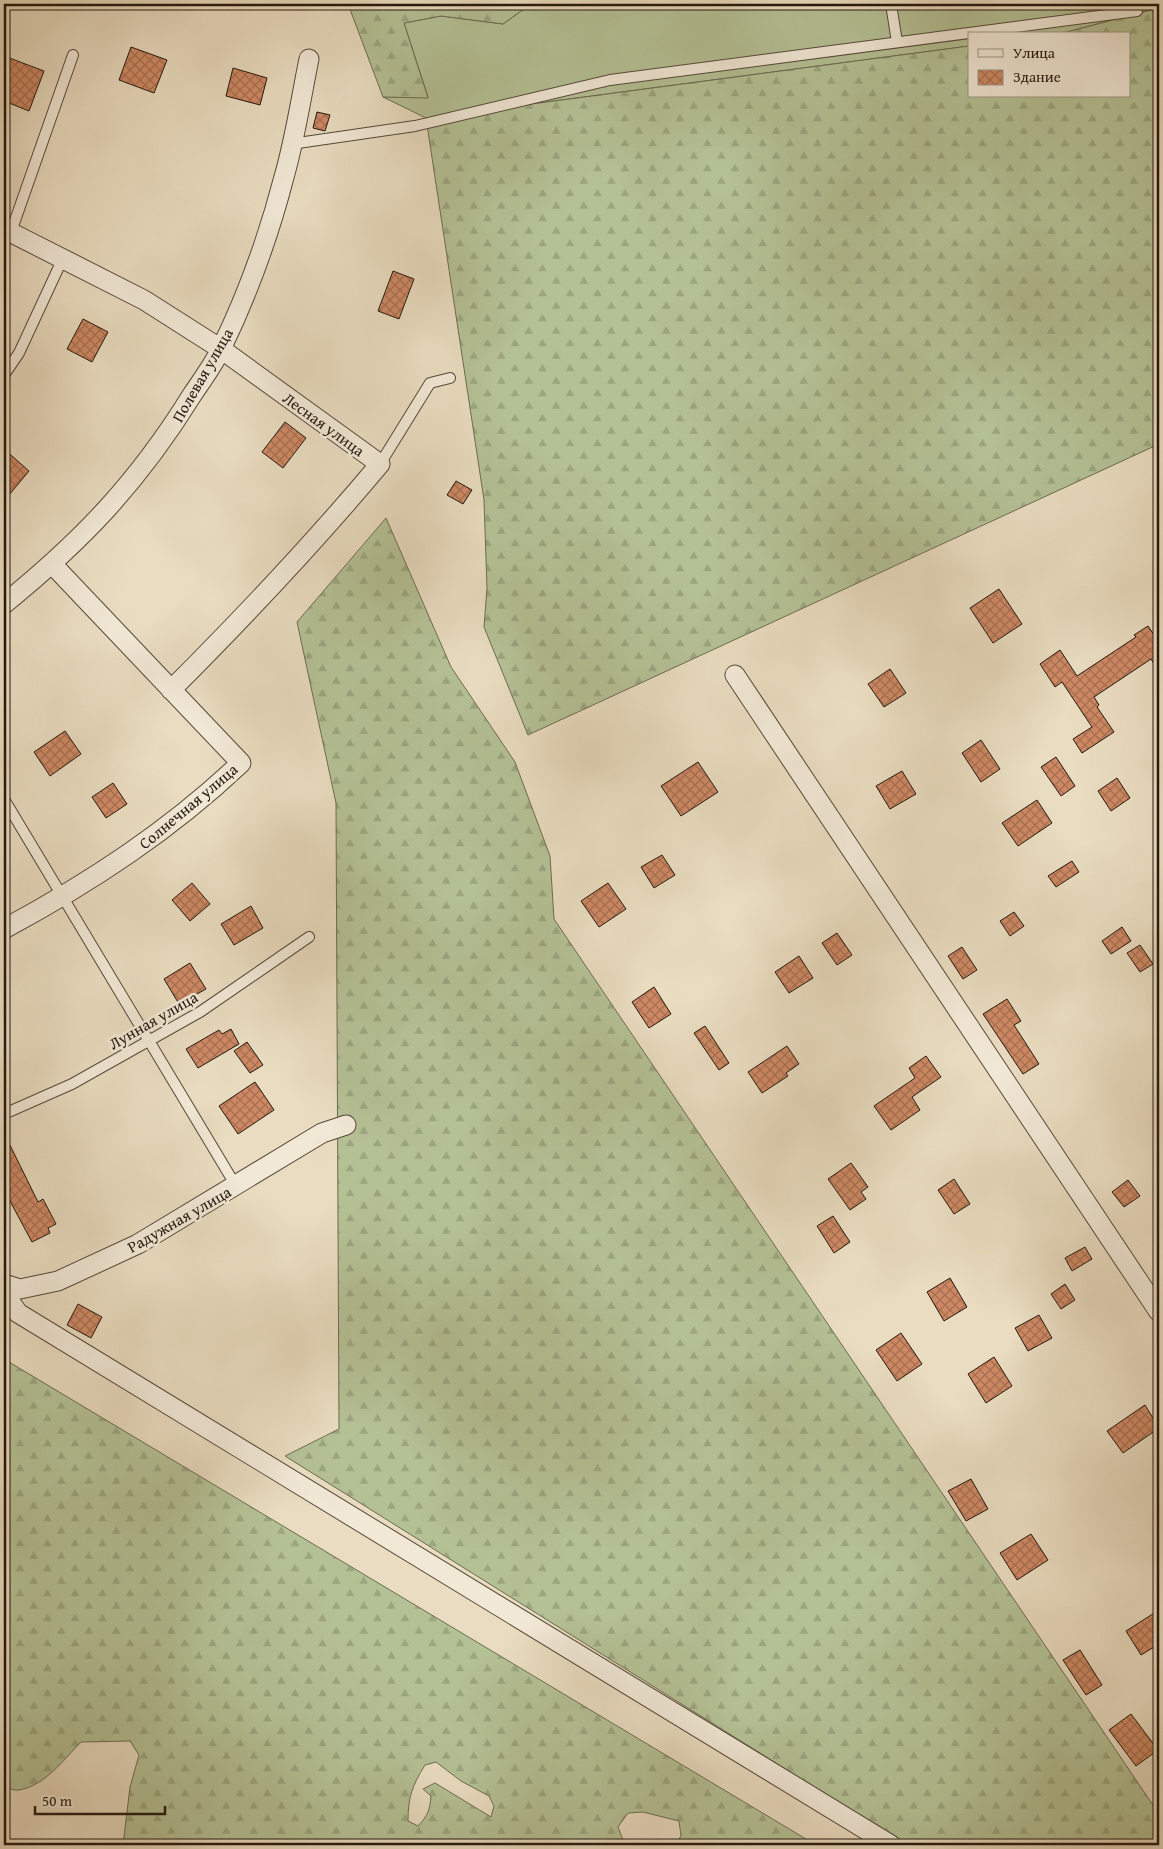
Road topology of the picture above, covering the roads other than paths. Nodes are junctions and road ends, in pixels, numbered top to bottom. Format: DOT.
graph roads {
  1 [pos="891,4"];
  2 [pos="1135,4"];
  3 [pos="972,32"];
  4 [pos="968,33"];
  5 [pos="898,42"];
  6 [pos="73,55"];
  7 [pos="309,59"];
  8 [pos="291,144"];
  9 [pos="7,230"];
  10 [pos="63,258"];
  11 [pos="221,349"];
  12 [pos="4,375"];
  13 [pos="450,378"];
  14 [pos="380,464"];
  15 [pos="53,565"];
  16 [pos="4,604"];
  17 [pos="735,675"];
  18 [pos="171,690"];
  19 [pos="4,799"];
  20 [pos="63,897"];
  21 [pos="4,929"];
  22 [pos="309,936"];
  23 [pos="150,1040"];
  24 [pos="4,1114"];
  25 [pos="346,1125"];
  26 [pos="236,1186"];
  27 [pos="4,1284"];
  28 [pos="4,1293"];
  29 [pos="1159,1312"];
  30 [pos="891,1845"];
  1 -- 5 [label="lane"];
  2 -- 3 [label="lane"];
  4 -- 5 [label="lane"];
  5 -- 8 [label="lane"];
  6 -- 9 [label="lane"];
  7 -- 8 [label="street, Полевая улица"];
  8 -- 11 [label="street, Полевая улица"];
  9 -- 10 [label="street, Лесная улица"];
  10 -- 11 [label="street, Лесная улица"];
  10 -- 12 [label="lane"];
  11 -- 14 [label="street, Лесная улица"];
  11 -- 15 [label="street, Полевая улица"];
  13 -- 14 [label="lane"];
  14 -- 18 [label="street, Лесная улица"];
  15 -- 16 [label="street, Полевая улица"];
  15 -- 18 [label="street, Солнечная улица"];
  17 -- 29 [label="street"];
  18 -- 20 [label="street, Солнечная улица"];
  19 -- 20 [label="lane"];
  20 -- 21 [label="street, Солнечная улица"];
  20 -- 23 [label="lane"];
  22 -- 23 [label="lane, Лунная улица"];
  23 -- 24 [label="lane, Лунная улица"];
  23 -- 26 [label="lane"];
  25 -- 26 [label="street, Радужная улица"];
  26 -- 27 [label="street, Радужная улица"];
  28 -- 30 [label="street"];
}
